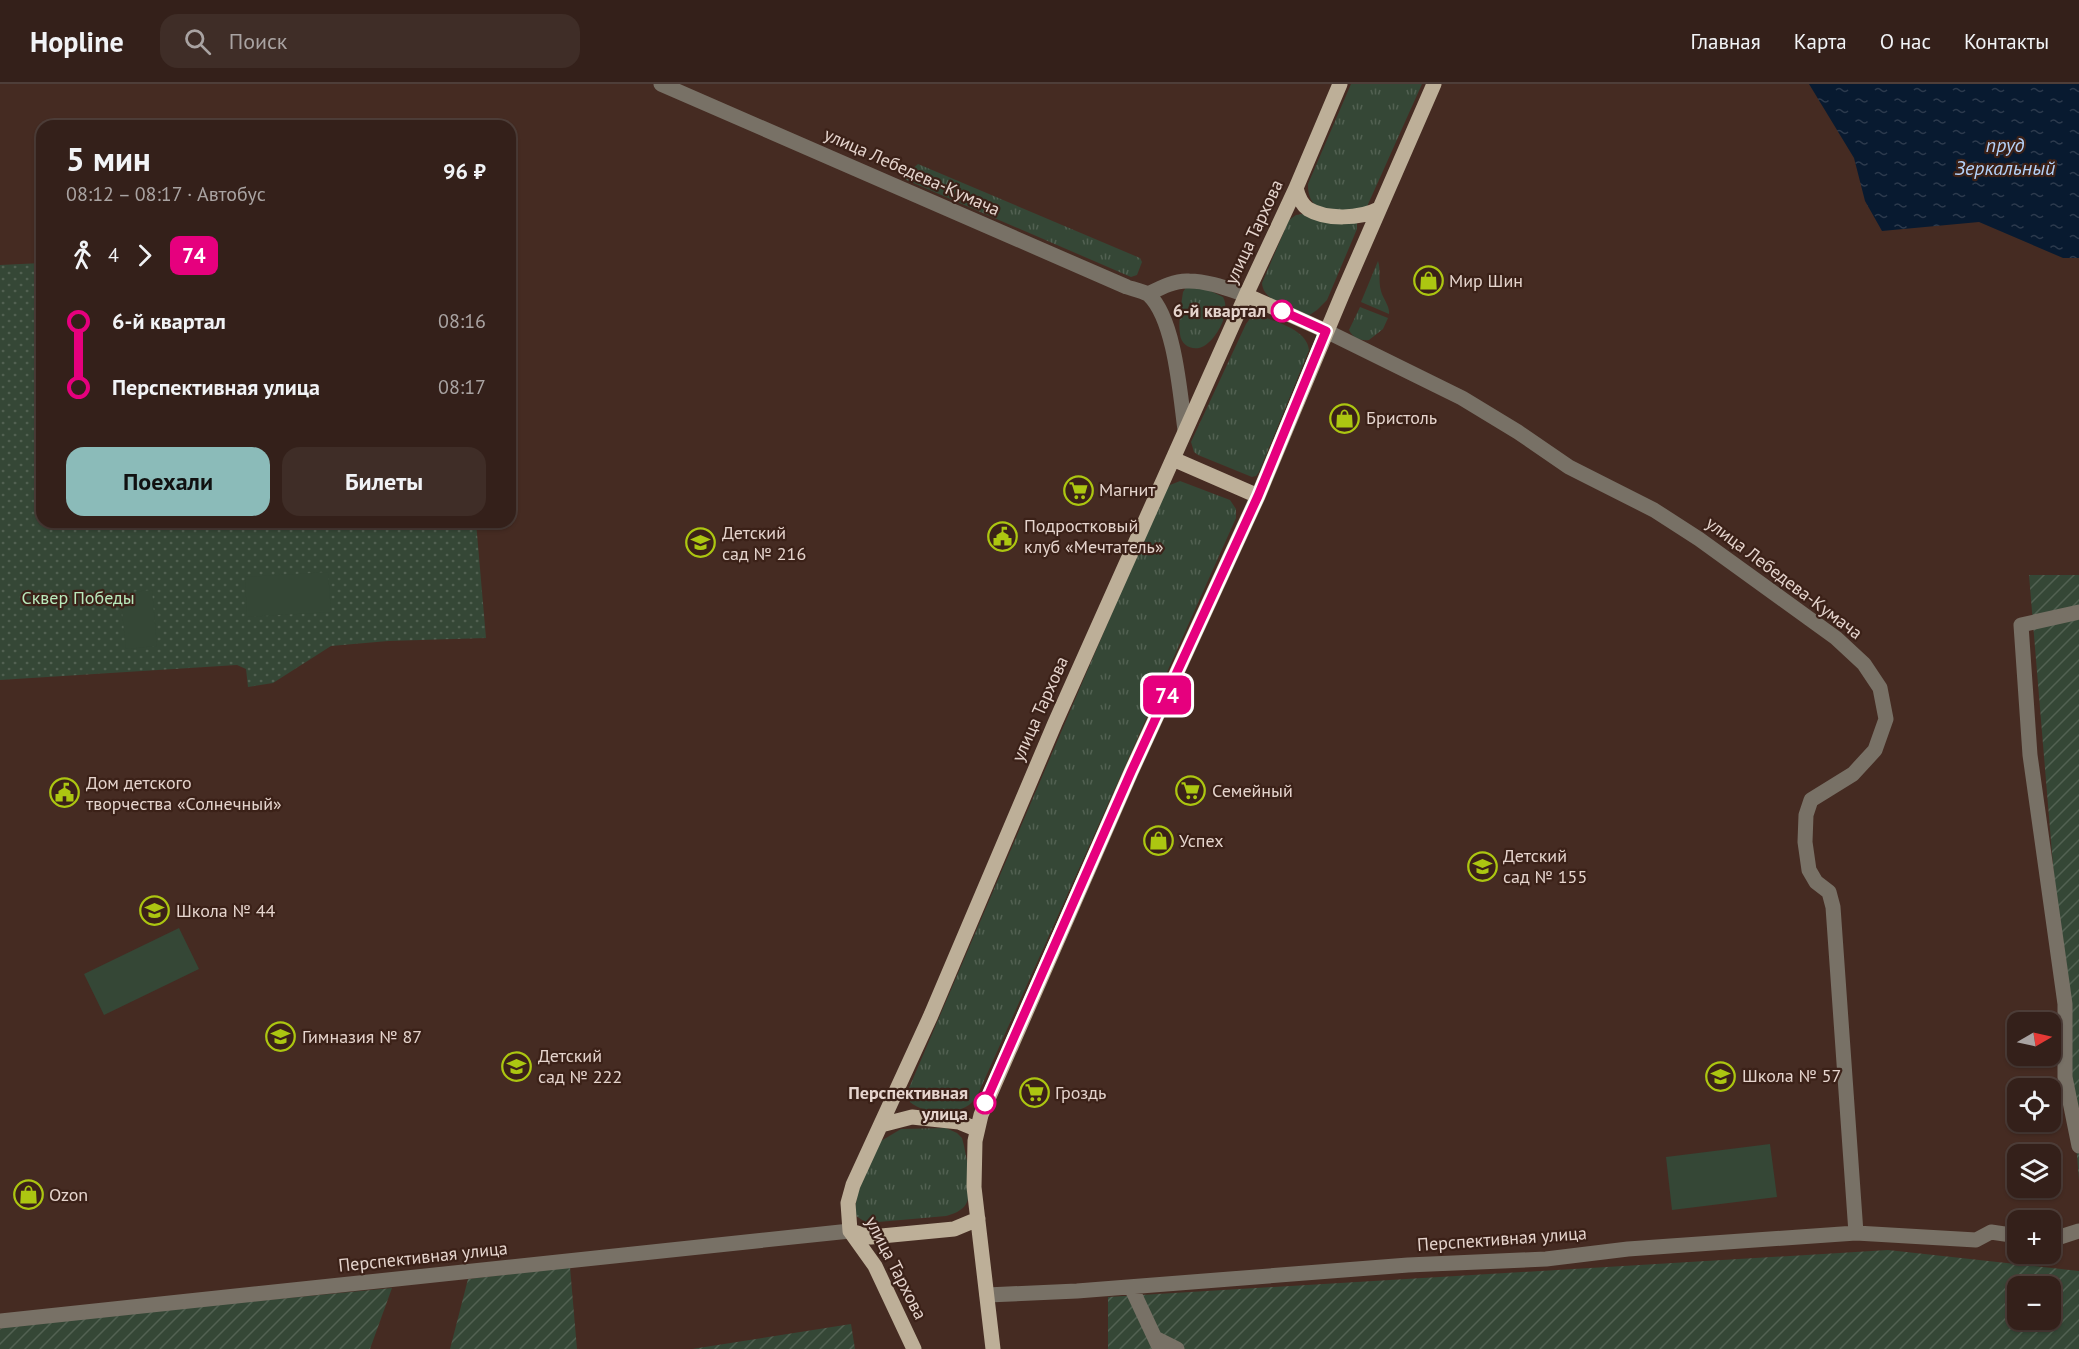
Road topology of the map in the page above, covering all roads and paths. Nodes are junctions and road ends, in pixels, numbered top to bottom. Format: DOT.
graph roads {
  1 [pos="662,84"];
  2 [pos="1340,84"];
  3 [pos="1434,84"];
  4 [pos="1296,188"];
  5 [pos="1378,209"];
  6 [pos="1148,294"];
  7 [pos="1246,295"];
  8 [pos="1326,331"];
  9 [pos="1185,430"];
  10 [pos="1173,459"];
  11 [pos="1258,496"];
  12 [pos="2079,612"];
  13 [pos="881,1125"];
  14 [pos="976,1129"];
  15 [pos="2079,1146"];
  16 [pos="978,1219"];
  17 [pos="850,1231"];
  18 [pos="2079,1231"];
  19 [pos="1856,1233"];
  20 [pos="2007,1234"];
  21 [pos="2061,1237"];
  22 [pos="1131,1287"];
  23 [pos="987,1295"];
  24 [pos="0,1321"];
  25 [pos="1157,1344"];
  26 [pos="914,1349"];
  27 [pos="993,1349"];
  28 [pos="1177,1349"];
  1 -- 6 [label="street, улица Лебедева-Кумача"];
  2 -- 4 [label="main road, улица Тархова"];
  3 -- 5 [label="main road"];
  4 -- 5 [label="main road"];
  4 -- 7 [label="main road, улица Тархова"];
  5 -- 8 [label="main road"];
  6 -- 7 [label="street"];
  6 -- 9 [label="street"];
  7 -- 8 [label="main road"];
  7 -- 9 [label="main road, улица Тархова"];
  8 -- 11 [label="main road"];
  8 -- 19 [label="street, улица Лебедева-Кумача"];
  9 -- 10 [label="main road, улица Тархова"];
  10 -- 11 [label="main road"];
  10 -- 13 [label="main road, улица Тархова"];
  11 -- 14 [label="main road"];
  12 -- 15 [label="street"];
  13 -- 14 [label="main road"];
  13 -- 17 [label="main road, улица Тархова"];
  14 -- 16 [label="main road"];
  16 -- 17 [label="main road"];
  16 -- 23 [label="main road"];
  17 -- 24 [label="street, Перспективная улица"];
  17 -- 26 [label="main road, улица Тархова"];
  18 -- 21 [label="street"];
  19 -- 20 [label="street, Перспективная улица"];
  19 -- 22 [label="street, Перспективная улица"];
  22 -- 23 [label="street, Перспективная улица"];
  22 -- 25 [label="street"];
  23 -- 27 [label="main road"];
  25 -- 28 [label="street"];
}
